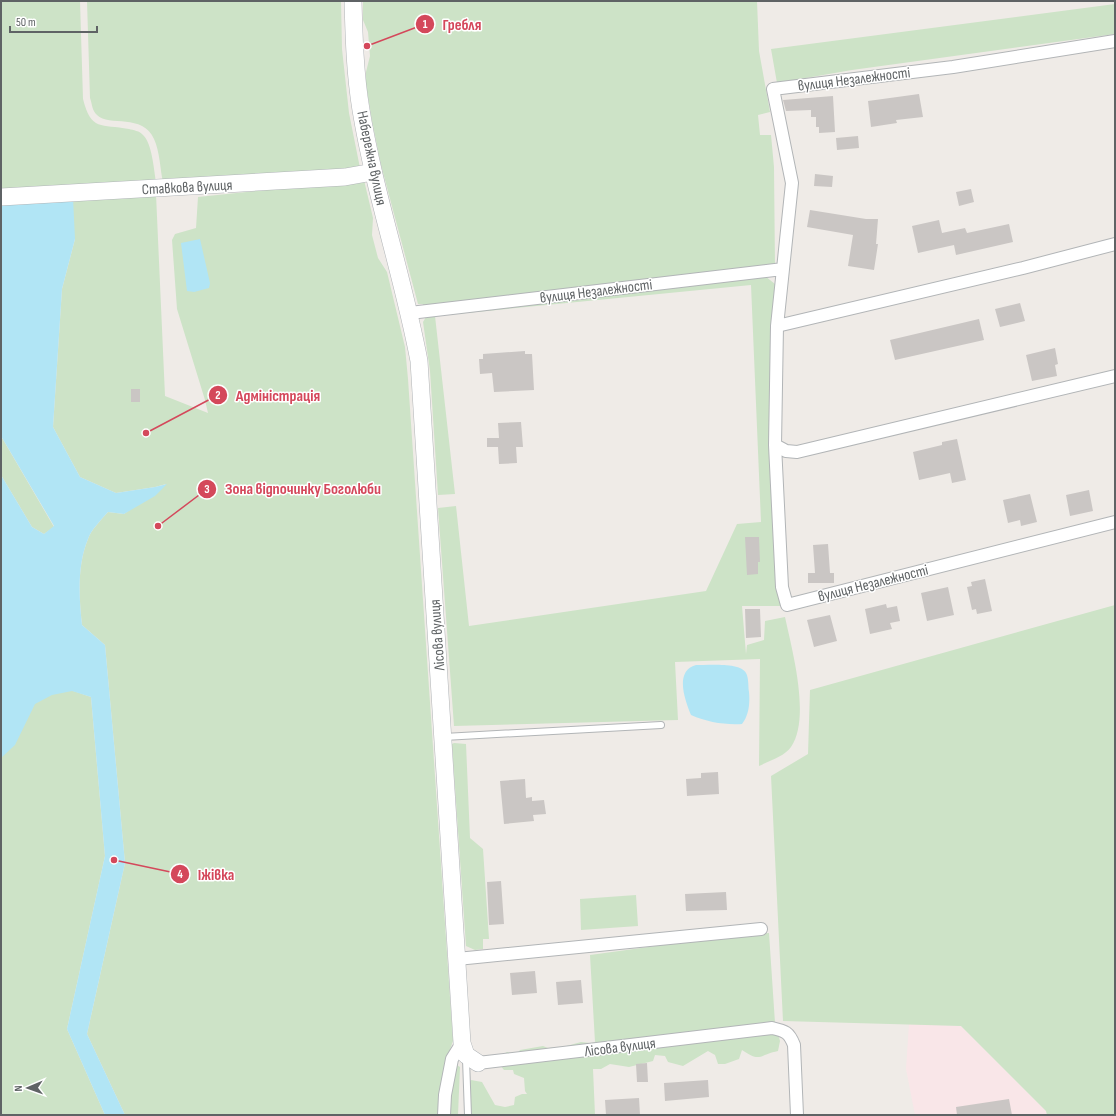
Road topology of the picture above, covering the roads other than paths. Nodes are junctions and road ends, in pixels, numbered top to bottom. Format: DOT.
graph roads {
  1 [pos="353,1"];
  2 [pos="1115,41"];
  3 [pos="373,172"];
  4 [pos="1,197"];
  5 [pos="1115,244"];
  6 [pos="783,269"];
  7 [pos="410,313"];
  8 [pos="777,326"];
  9 [pos="1115,376"];
  10 [pos="775,445"];
  11 [pos="1115,522"];
  12 [pos="661,724"];
  13 [pos="444,737"];
  14 [pos="762,929"];
  15 [pos="457,959"];
  16 [pos="469,1054"];
  17 [pos="444,1115"];
  18 [pos="468,1115"];
  19 [pos="797,1115"];
  1 -- 3 [label="street, Набережна вулиця"];
  2 -- 6 [label="street, вулиця Незалежності"];
  3 -- 4 [label="street, Ставкова вулиця"];
  3 -- 7 [label="street, Набережна вулиця"];
  5 -- 8 [label="street"];
  6 -- 7 [label="street, вулиця Незалежності"];
  6 -- 8 [label="street, вулиця Незалежності"];
  7 -- 13 [label="street, Лісова вулиця"];
  8 -- 10 [label="street, вулиця Незалежності"];
  9 -- 10 [label="street"];
  10 -- 11 [label="street, вулиця Незалежності"];
  12 -- 13 [label="lane"];
  13 -- 15 [label="street, Лісова вулиця"];
  14 -- 15 [label="street"];
  15 -- 16 [label="street, Лісова вулиця"];
  16 -- 17 [label="street"];
  16 -- 18 [label="lane"];
  16 -- 19 [label="street, Лісова вулиця"];
}
